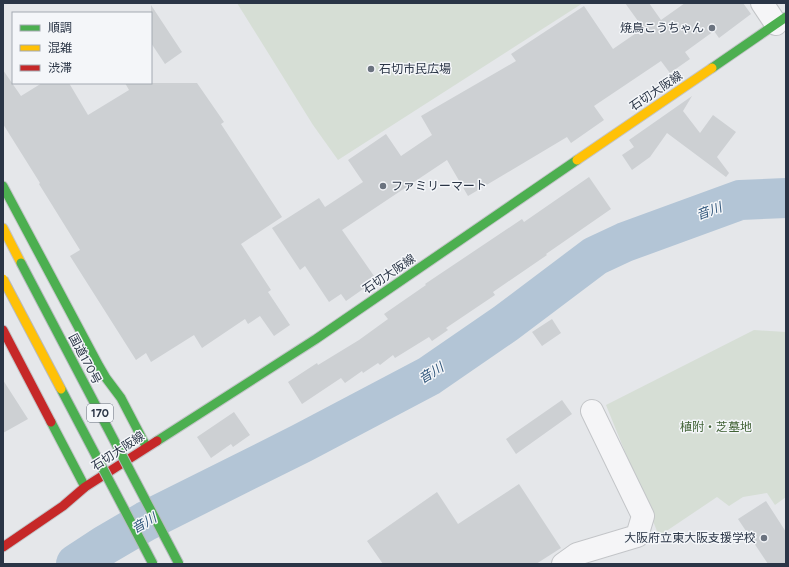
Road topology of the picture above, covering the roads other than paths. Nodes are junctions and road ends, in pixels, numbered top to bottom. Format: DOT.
graph roads {
  1 [pos="762,3"];
  2 [pos="781,20"];
  3 [pos="3,186"];
  4 [pos="3,228"];
  5 [pos="3,279"];
  6 [pos="3,330"];
  7 [pos="592,410"];
  8 [pos="146,446"];
  9 [pos="85,486"];
  10 [pos="3,547"];
  11 [pos="153,564"];
  12 [pos="179,564"];
  13 [pos="563,564"];
  1 -- 2 [label="street"];
  2 -- 8 [label="main road, 石切大阪線"];
  3 -- 8 [label="main road"];
  4 -- 12 [label="main road, 国道170号 / 170, bridge"];
  5 -- 11 [label="main road, 170, bridge"];
  6 -- 9 [label="main road"];
  7 -- 13 [label="street"];
  8 -- 9 [label="main road, 石切大阪線"];
  9 -- 10 [label="main road, 石切大阪線"];
}
